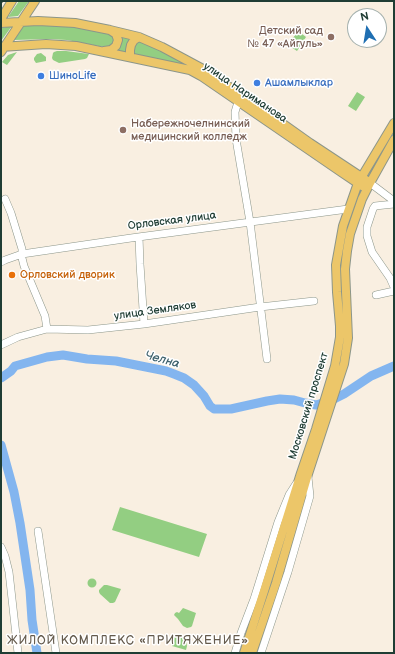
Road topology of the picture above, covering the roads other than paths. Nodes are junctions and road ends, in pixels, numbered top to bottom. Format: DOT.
graph roads {
  1 [pos="12,1"];
  2 [pos="33,3"];
  3 [pos="1,19"];
  4 [pos="43,21"];
  5 [pos="21,22"];
  6 [pos="1,23"];
  7 [pos="110,30"];
  8 [pos="139,37"];
  9 [pos="2,49"];
  10 [pos="103,51"];
  11 [pos="130,57"];
  12 [pos="238,102"];
  13 [pos="394,123"];
  14 [pos="394,140"];
  15 [pos="359,180"];
  16 [pos="368,186"];
  17 [pos="5,199"];
  18 [pos="394,203"];
  19 [pos="348,210"];
  20 [pos="250,222"];
  21 [pos="139,237"];
  22 [pos="22,254"];
  23 [pos="1,262"];
  24 [pos="394,287"];
  25 [pos="394,291"];
  26 [pos="376,295"];
  27 [pos="314,300"];
  28 [pos="260,306"];
  29 [pos="144,324"];
  30 [pos="47,329"];
  31 [pos="1,345"];
  32 [pos="267,359"];
  33 [pos="320,429"];
  34 [pos="304,473"];
  35 [pos="38,531"];
  36 [pos="1,547"];
  37 [pos="18,653"];
  38 [pos="56,653"];
  39 [pos="235,653"];
  40 [pos="244,653"];
  41 [pos="252,653"];
  42 [pos="261,653"];
  1 -- 3 [label="main road"];
  2 -- 4 [label="main road"];
  2 -- 5 [label="main road"];
  4 -- 5 [label="main road, улица Нариманова"];
  4 -- 7 [label="main road, улица Нариманова"];
  5 -- 6 [label="main road, улица Нариманова"];
  5 -- 9 [label="main road"];
  7 -- 8 [label="main road, улица Нариманова"];
  7 -- 10 [label="main road"];
  8 -- 11 [label="main road"];
  8 -- 15 [label="main road, улица Нариманова"];
  9 -- 10 [label="main road, улица Нариманова"];
  10 -- 11 [label="main road, улица Нариманова"];
  11 -- 12 [label="main road, улица Нариманова"];
  12 -- 15 [label="main road, улица Нариманова"];
  12 -- 20 [label="street"];
  13 -- 15 [label="main road, Московский проспект"];
  14 -- 16 [label="main road, Московский проспект"];
  15 -- 16 [label="main road"];
  15 -- 19 [label="main road, Московский проспект"];
  16 -- 18 [label="street"];
  16 -- 33 [label="main road, Московский проспект"];
  17 -- 22 [label="street"];
  18 -- 24 [label="street"];
  19 -- 20 [label="street, Орловская улица"];
  19 -- 33 [label="main road, Московский проспект"];
  20 -- 21 [label="street, Орловская улица"];
  20 -- 28 [label="street"];
  21 -- 22 [label="street, Орловская улица"];
  21 -- 29 [label="street"];
  22 -- 23 [label="street, Орловская улица"];
  22 -- 30 [label="street"];
  25 -- 26 [label="street"];
  27 -- 28 [label="street, улица Земляков"];
  28 -- 29 [label="street, улица Земляков"];
  28 -- 32 [label="street"];
  29 -- 30 [label="street, улица Земляков"];
  30 -- 31 [label="street, улица Земляков"];
  33 -- 34 [label="main road, Московский проспект"];
  34 -- 39 [label="street"];
  34 -- 40 [label="main road, Московский проспект"];
  34 -- 41 [label="main road, Московский проспект"];
  34 -- 42 [label="street"];
  35 -- 38 [label="street"];
  36 -- 37 [label="street"];
}
